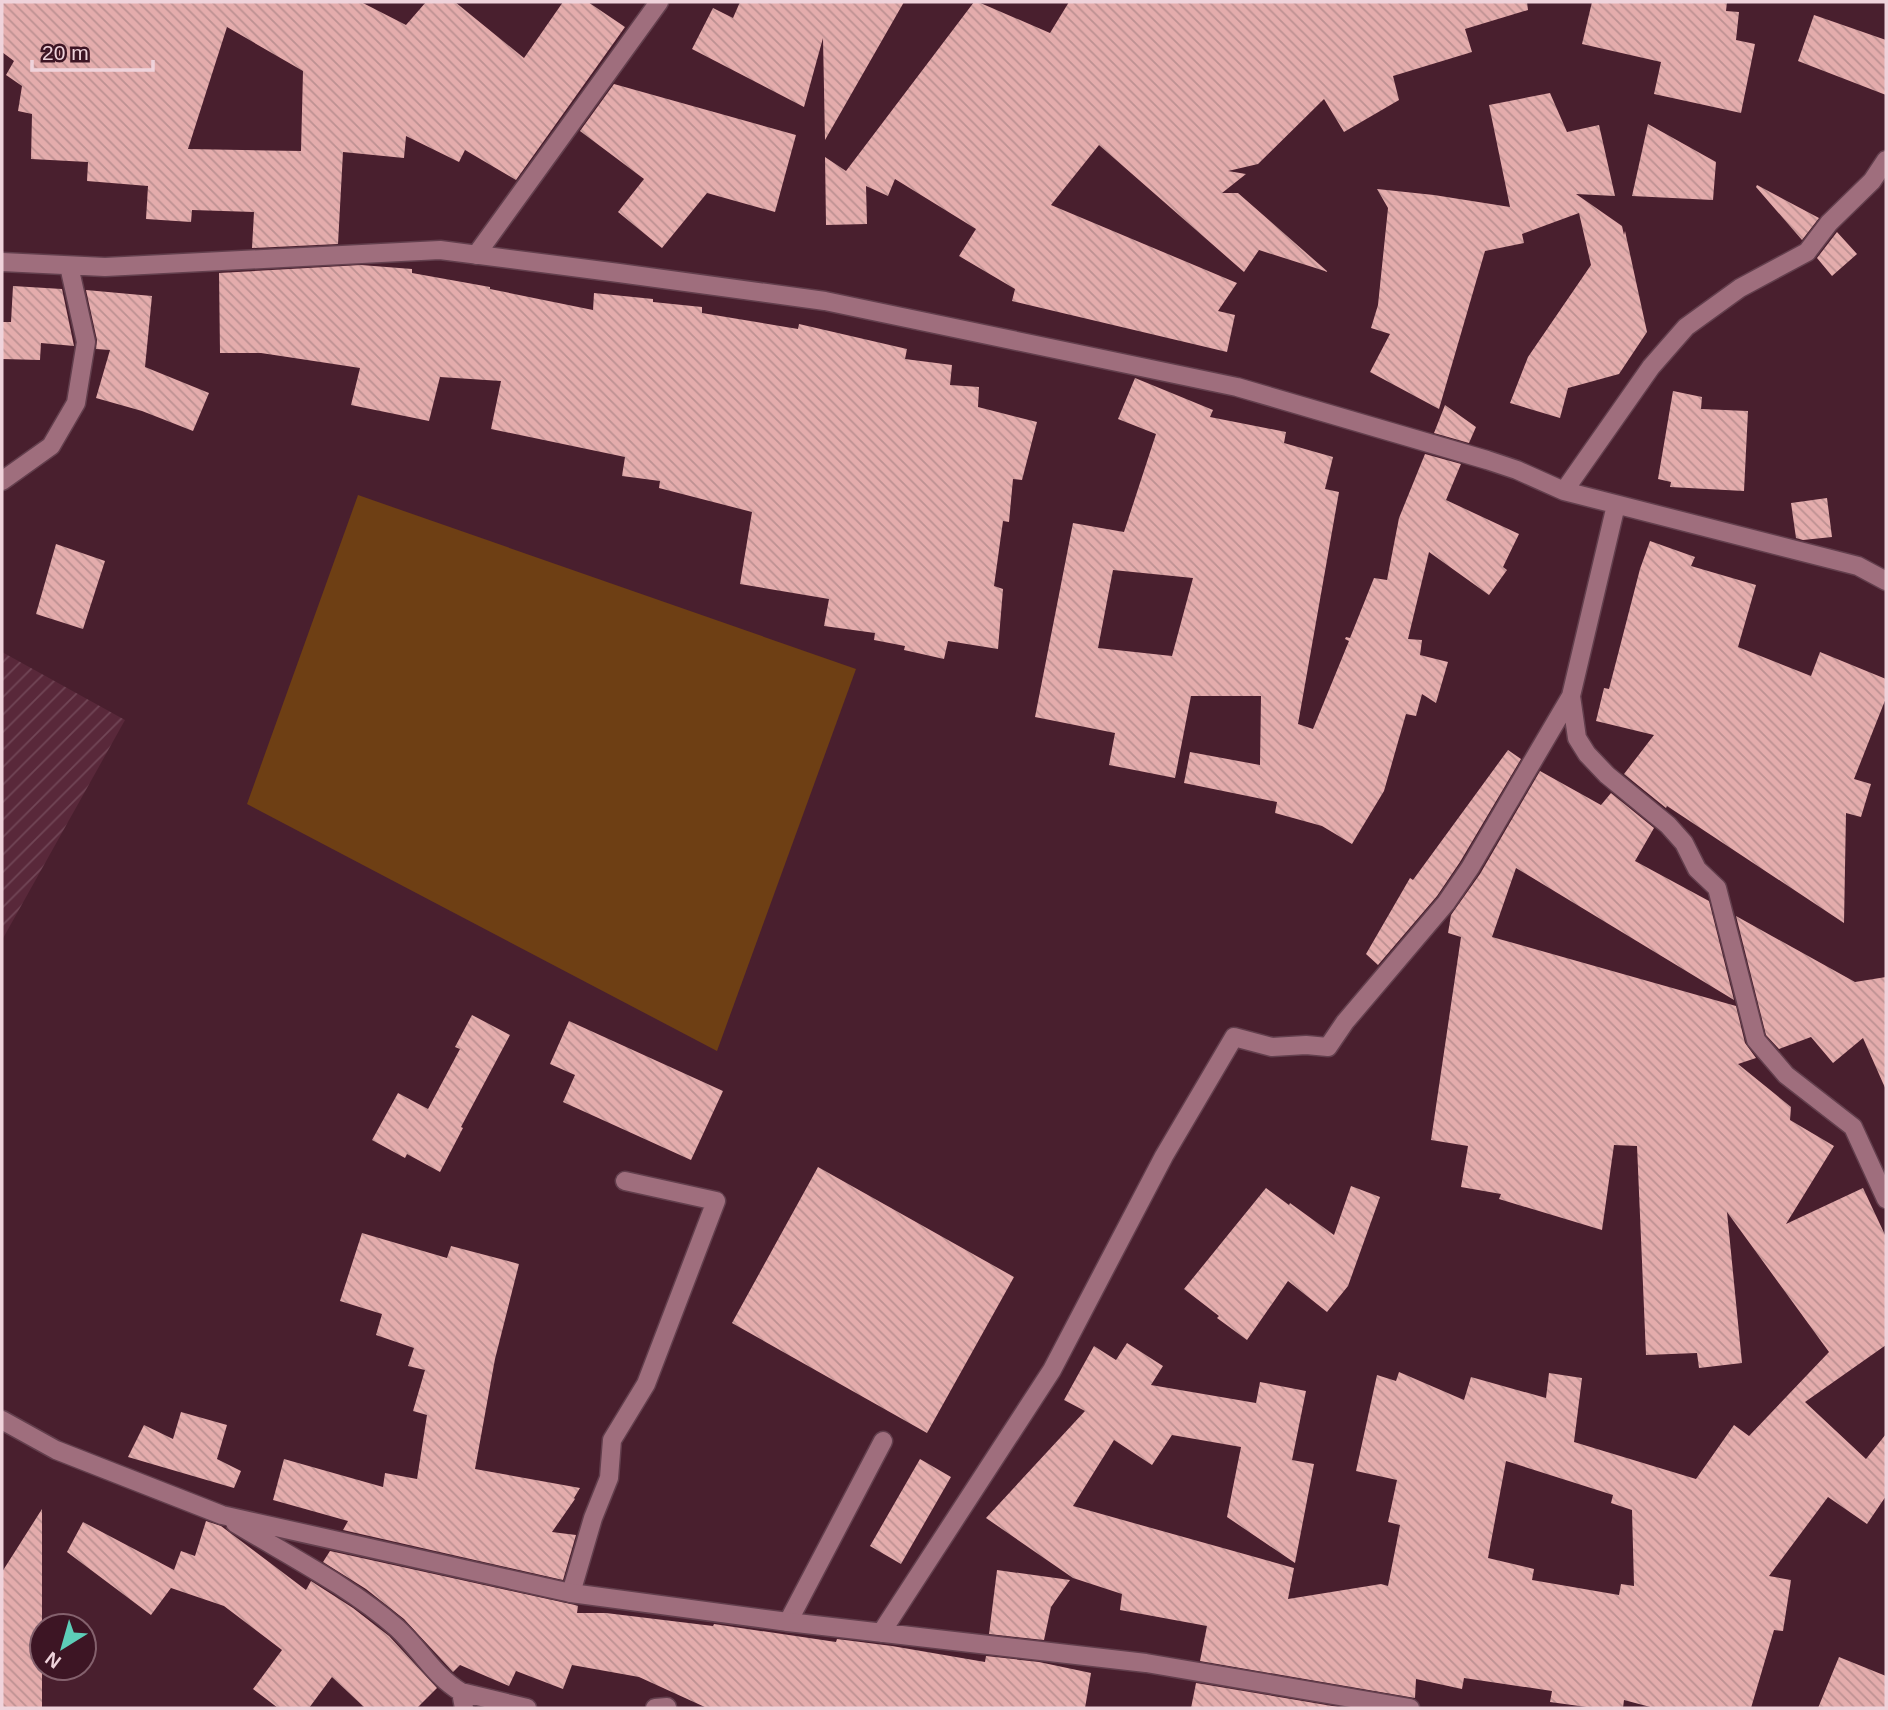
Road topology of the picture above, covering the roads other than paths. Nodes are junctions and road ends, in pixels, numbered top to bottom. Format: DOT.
graph roads {
  1 [pos="659,2"];
  2 [pos="1886,160"];
  3 [pos="476,255"];
  4 [pos="2,261"];
  5 [pos="69,265"];
  6 [pos="2,481"];
  7 [pos="1564,491"];
  8 [pos="1616,505"];
  9 [pos="1886,581"];
  10 [pos="1571,696"];
  11 [pos="625,1181"];
  12 [pos="1886,1199"];
  13 [pos="2,1420"];
  14 [pos="883,1441"];
  15 [pos="222,1515"];
  16 [pos="571,1593"];
  17 [pos="788,1622"];
  18 [pos="881,1633"];
  19 [pos="462,1700"];
  20 [pos="667,1707"];
  21 [pos="527,1708"];
  22 [pos="655,1708"];
  23 [pos="1410,1708"];
  1 -- 3 [label="street"];
  2 -- 7 [label="street"];
  3 -- 5 [label="street"];
  3 -- 7 [label="street"];
  4 -- 5 [label="street"];
  5 -- 6 [label="street"];
  7 -- 8 [label="street"];
  8 -- 9 [label="street"];
  8 -- 10 [label="street"];
  10 -- 12 [label="street"];
  10 -- 18 [label="street"];
  11 -- 16 [label="street"];
  13 -- 15 [label="street"];
  14 -- 17 [label="street"];
  15 -- 16 [label="street"];
  15 -- 19 [label="street"];
  16 -- 17 [label="street"];
  17 -- 18 [label="street"];
  18 -- 23 [label="street"];
  19 -- 21 [label="street"];
  20 -- 22 [label="street"];
}
